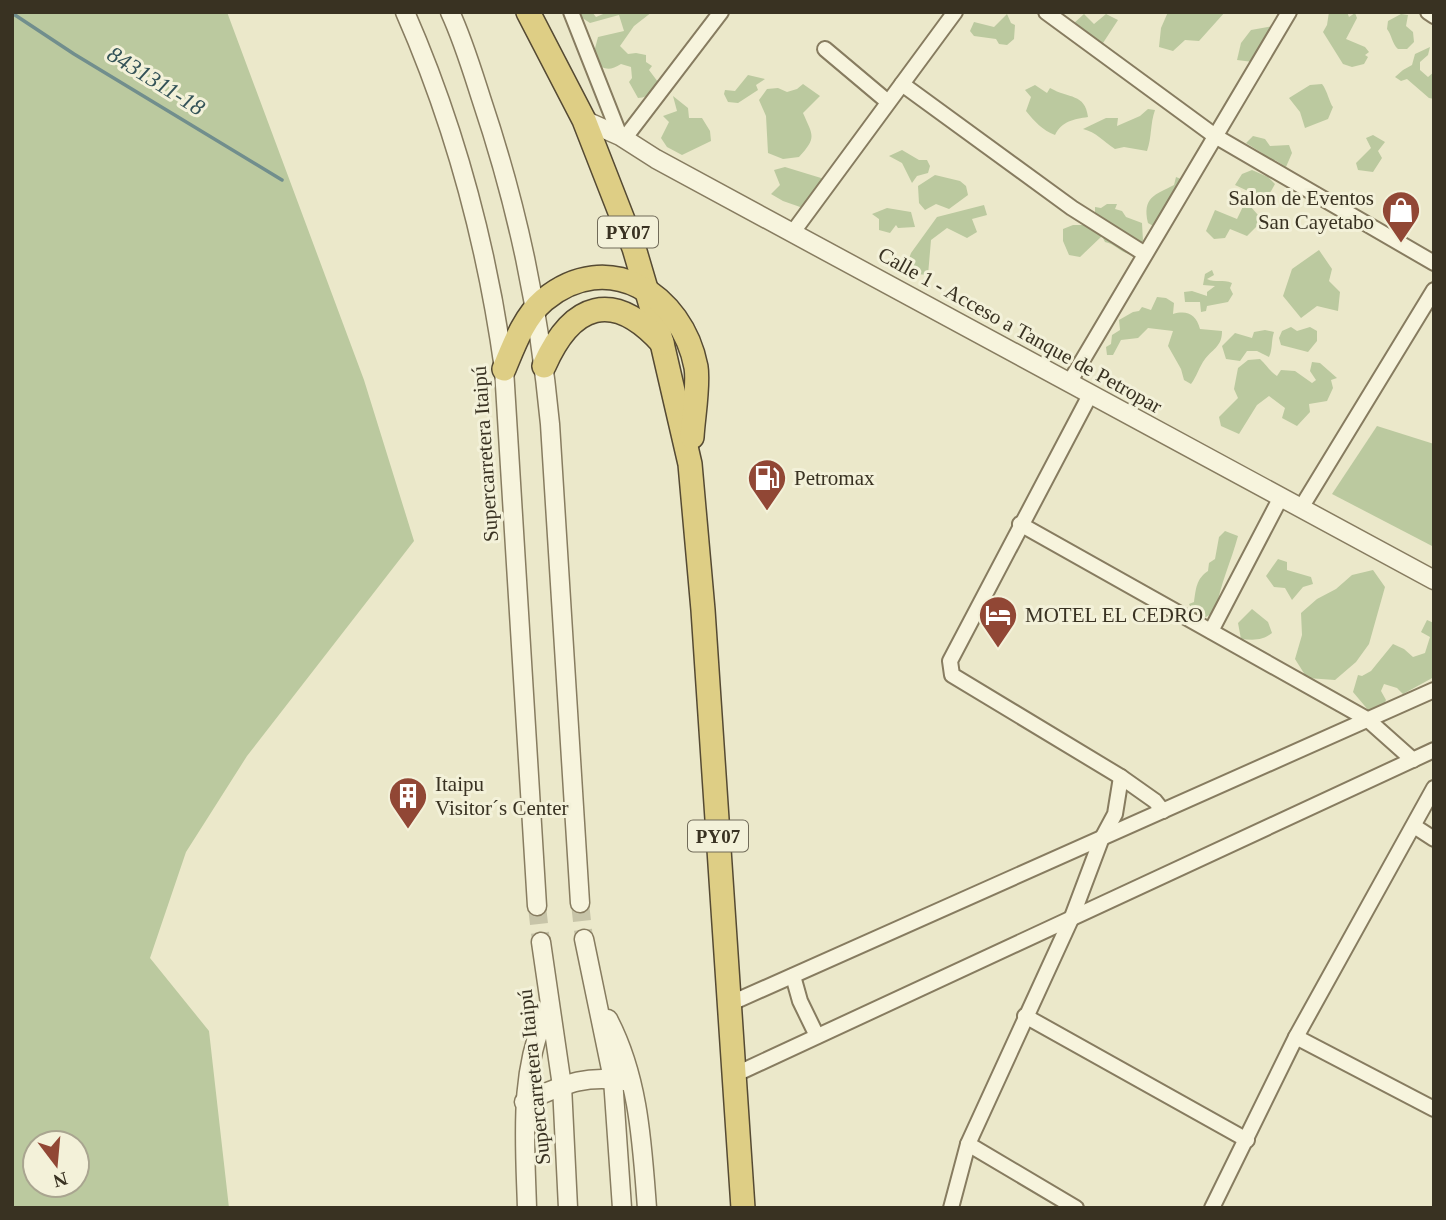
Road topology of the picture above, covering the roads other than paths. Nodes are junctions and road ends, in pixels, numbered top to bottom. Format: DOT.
graph roads {
  1 [pos="405,12"];
  2 [pos="450,12"];
  3 [pos="513,12"];
  4 [pos="528,12"];
  5 [pos="571,12"];
  6 [pos="721,12"];
  7 [pos="955,12"];
  8 [pos="1046,12"];
  9 [pos="1289,12"];
  10 [pos="1427,12"];
  11 [pos="1434,16"];
  12 [pos="825,49"];
  13 [pos="562,81"];
  14 [pos="902,84"];
  15 [pos="888,102"];
  16 [pos="584,120"];
  17 [pos="1215,136"];
  18 [pos="622,138"];
  19 [pos="793,232"];
  20 [pos="1145,254"];
  21 [pos="1434,263"];
  22 [pos="647,289"];
  23 [pos="1434,290"];
  24 [pos="535,309"];
  25 [pos="662,343"];
  26 [pos="544,366"];
  27 [pos="504,369"];
  28 [pos="1069,383"];
  29 [pos="1090,395"];
  30 [pos="690,464"];
  31 [pos="1281,497"];
  32 [pos="1301,508"];
  33 [pos="1020,524"];
  34 [pos="1434,580"];
  35 [pos="1211,631"];
  36 [pos="1434,690"];
  37 [pos="1367,719"];
  38 [pos="1434,750"];
  39 [pos="1413,760"];
  40 [pos="1121,777"];
  41 [pos="1434,788"];
  42 [pos="1163,811"];
  43 [pos="1414,827"];
  44 [pos="1434,839"];
  45 [pos="1101,840"];
  46 [pos="580,904"];
  47 [pos="537,906"];
  48 [pos="1072,917"];
  49 [pos="584,939"];
  50 [pos="541,942"];
  51 [pos="793,976"];
  52 [pos="596,1002"];
  53 [pos="729,1004"];
  54 [pos="549,1007"];
  55 [pos="1025,1016"];
  56 [pos="817,1036"];
  57 [pos="1296,1037"];
  58 [pos="734,1075"];
  59 [pos="613,1079"];
  60 [pos="631,1083"];
  61 [pos="562,1086"];
  62 [pos="524,1102"];
  63 [pos="1434,1109"];
  64 [pos="1247,1140"];
  65 [pos="968,1144"];
  66 [pos="527,1208"];
  67 [pos="568,1208"];
  68 [pos="622,1208"];
  69 [pos="647,1208"];
  70 [pos="743,1208"];
  71 [pos="951,1208"];
  72 [pos="1076,1208"];
  73 [pos="1212,1208"];
  1 -- 27 [label="street, Supercarretera Itaipú"];
  2 -- 24 [label="street"];
  3 -- 13 [label="highway, PY07"];
  4 -- 13 [label="highway, PY07"];
  5 -- 18 [label="street"];
  6 -- 18 [label="street"];
  7 -- 14 [label="street"];
  8 -- 17 [label="street"];
  9 -- 17 [label="street"];
  10 -- 11 [label="street"];
  12 -- 15 [label="street"];
  13 -- 16 [label="highway, PY07"];
  14 -- 15 [label="street"];
  14 -- 20 [label="street"];
  15 -- 19 [label="street"];
  16 -- 18 [label="street, Calle 1 - Acceso a Tanque de Petropar"];
  16 -- 22 [label="highway, PY07"];
  17 -- 20 [label="street"];
  17 -- 21 [label="street"];
  18 -- 19 [label="street, Calle 1 - Acceso a Tanque de Petropar"];
  19 -- 28 [label="street, Calle 1 - Acceso a Tanque de Petropar"];
  20 -- 28 [label="street"];
  22 -- 24 [label="highway"];
  22 -- 25 [label="highway, PY07"];
  22 -- 30 [label="highway"];
  23 -- 32 [label="street"];
  24 -- 26 [label="street"];
  24 -- 27 [label="highway"];
  25 -- 26 [label="highway"];
  25 -- 30 [label="highway, PY07"];
  26 -- 46 [label="street"];
  27 -- 47 [label="street, Supercarretera Itaipú"];
  28 -- 29 [label="street, Calle 1 - Acceso a Tanque de Petropar"];
  29 -- 31 [label="street, Calle 1 - Acceso a Tanque de Petropar"];
  29 -- 33 [label="street"];
  30 -- 53 [label="highway, PY07"];
  31 -- 32 [label="street, Calle 1 - Acceso a Tanque de Petropar"];
  31 -- 35 [label="street"];
  32 -- 34 [label="street, Calle 1 - Acceso a Tanque de Petropar"];
  33 -- 35 [label="street"];
  33 -- 40 [label="street"];
  35 -- 37 [label="street"];
  36 -- 37 [label="street"];
  37 -- 39 [label="street"];
  37 -- 42 [label="street"];
  38 -- 39 [label="street"];
  39 -- 48 [label="street"];
  40 -- 42 [label="street"];
  40 -- 45 [label="street"];
  41 -- 43 [label="street"];
  42 -- 45 [label="street"];
  43 -- 44 [label="street"];
  43 -- 57 [label="street"];
  45 -- 48 [label="street"];
  45 -- 51 [label="street"];
  48 -- 55 [label="street"];
  48 -- 56 [label="street"];
  49 -- 52 [label="street"];
  50 -- 54 [label="street, Supercarretera Itaipú"];
  51 -- 53 [label="street"];
  51 -- 56 [label="street"];
  52 -- 59 [label="street"];
  52 -- 60 [label="street"];
  53 -- 58 [label="highway, PY07"];
  54 -- 61 [label="street, Supercarretera Itaipú"];
  54 -- 62 [label="street"];
  55 -- 64 [label="street"];
  55 -- 65 [label="street"];
  56 -- 58 [label="street"];
  57 -- 63 [label="street"];
  57 -- 64 [label="street"];
  58 -- 70 [label="highway, PY07"];
  59 -- 60 [label="street"];
  59 -- 61 [label="street"];
  59 -- 68 [label="street"];
  60 -- 69 [label="street"];
  61 -- 62 [label="street"];
  61 -- 67 [label="street, Supercarretera Itaipú"];
  62 -- 66 [label="street"];
  64 -- 73 [label="street"];
  65 -- 71 [label="street"];
  65 -- 72 [label="street"];
}
